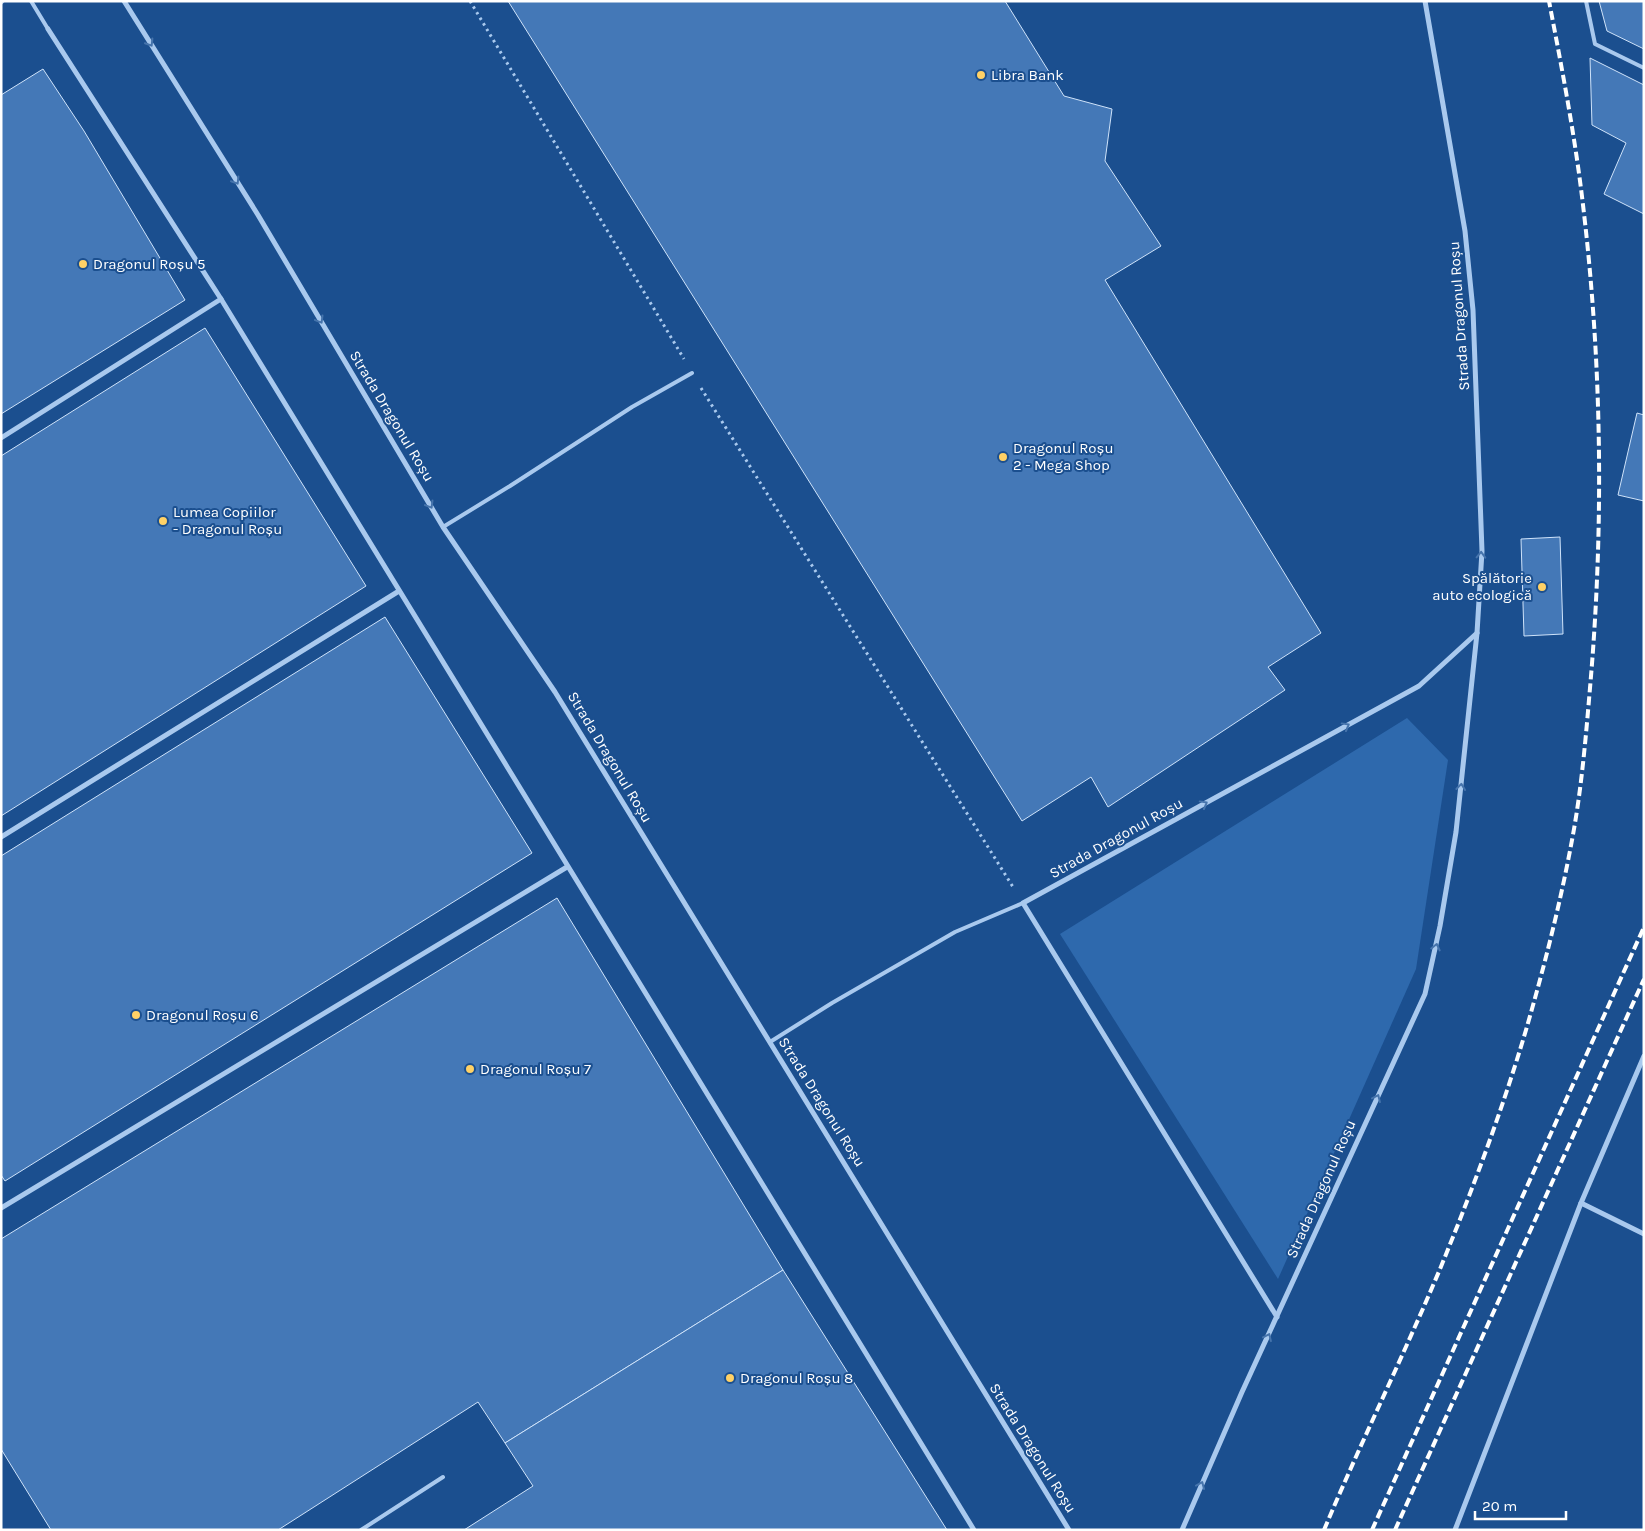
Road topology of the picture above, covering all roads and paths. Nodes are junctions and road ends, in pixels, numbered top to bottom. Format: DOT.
graph roads {
  1 [pos="31,1"];
  2 [pos="124,1"];
  3 [pos="470,1"];
  4 [pos="1425,1"];
  5 [pos="1586,1"];
  6 [pos="48,29"];
  7 [pos="1644,68"];
  8 [pos="221,299"];
  9 [pos="692,373"];
  10 [pos="1,438"];
  11 [pos="443,526"];
  12 [pos="399,591"];
  13 [pos="1477,633"];
  14 [pos="1,837"];
  15 [pos="567,866"];
  16 [pos="1023,903"];
  17 [pos="770,1042"];
  18 [pos="1644,1056"];
  19 [pos="1581,1203"];
  20 [pos="1,1208"];
  21 [pos="1644,1234"];
  22 [pos="1277,1318"];
  23 [pos="443,1477"];
  24 [pos="361,1530"];
  25 [pos="974,1530"];
  26 [pos="1069,1530"];
  27 [pos="1182,1530"];
  28 [pos="1455,1530"];
  1 -- 6 [label="lane"];
  2 -- 11 [label="street, Strada Dragonul Roșu, one-way"];
  3 -- 9 [label="path"];
  13 -- 4 [label="street, Strada Dragonul Roșu, one-way"];
  5 -- 7 [label="lane"];
  6 -- 8 [label="street"];
  8 -- 10 [label="street"];
  8 -- 12 [label="street"];
  9 -- 11 [label="lane"];
  9 -- 16 [label="path"];
  11 -- 17 [label="street, Strada Dragonul Roșu"];
  12 -- 14 [label="street"];
  12 -- 15 [label="street"];
  16 -- 13 [label="street, Strada Dragonul Roșu, one-way"];
  22 -- 13 [label="street, Strada Dragonul Roșu, one-way"];
  15 -- 20 [label="street"];
  15 -- 25 [label="street"];
  16 -- 17 [label="lane"];
  16 -- 22 [label="street"];
  17 -- 26 [label="street, Strada Dragonul Roșu"];
  18 -- 19 [label="street"];
  19 -- 21 [label="street"];
  19 -- 28 [label="street"];
  27 -- 22 [label="street, Strada Dragonul Roșu, one-way"];
  23 -- 24 [label="lane"];
}
